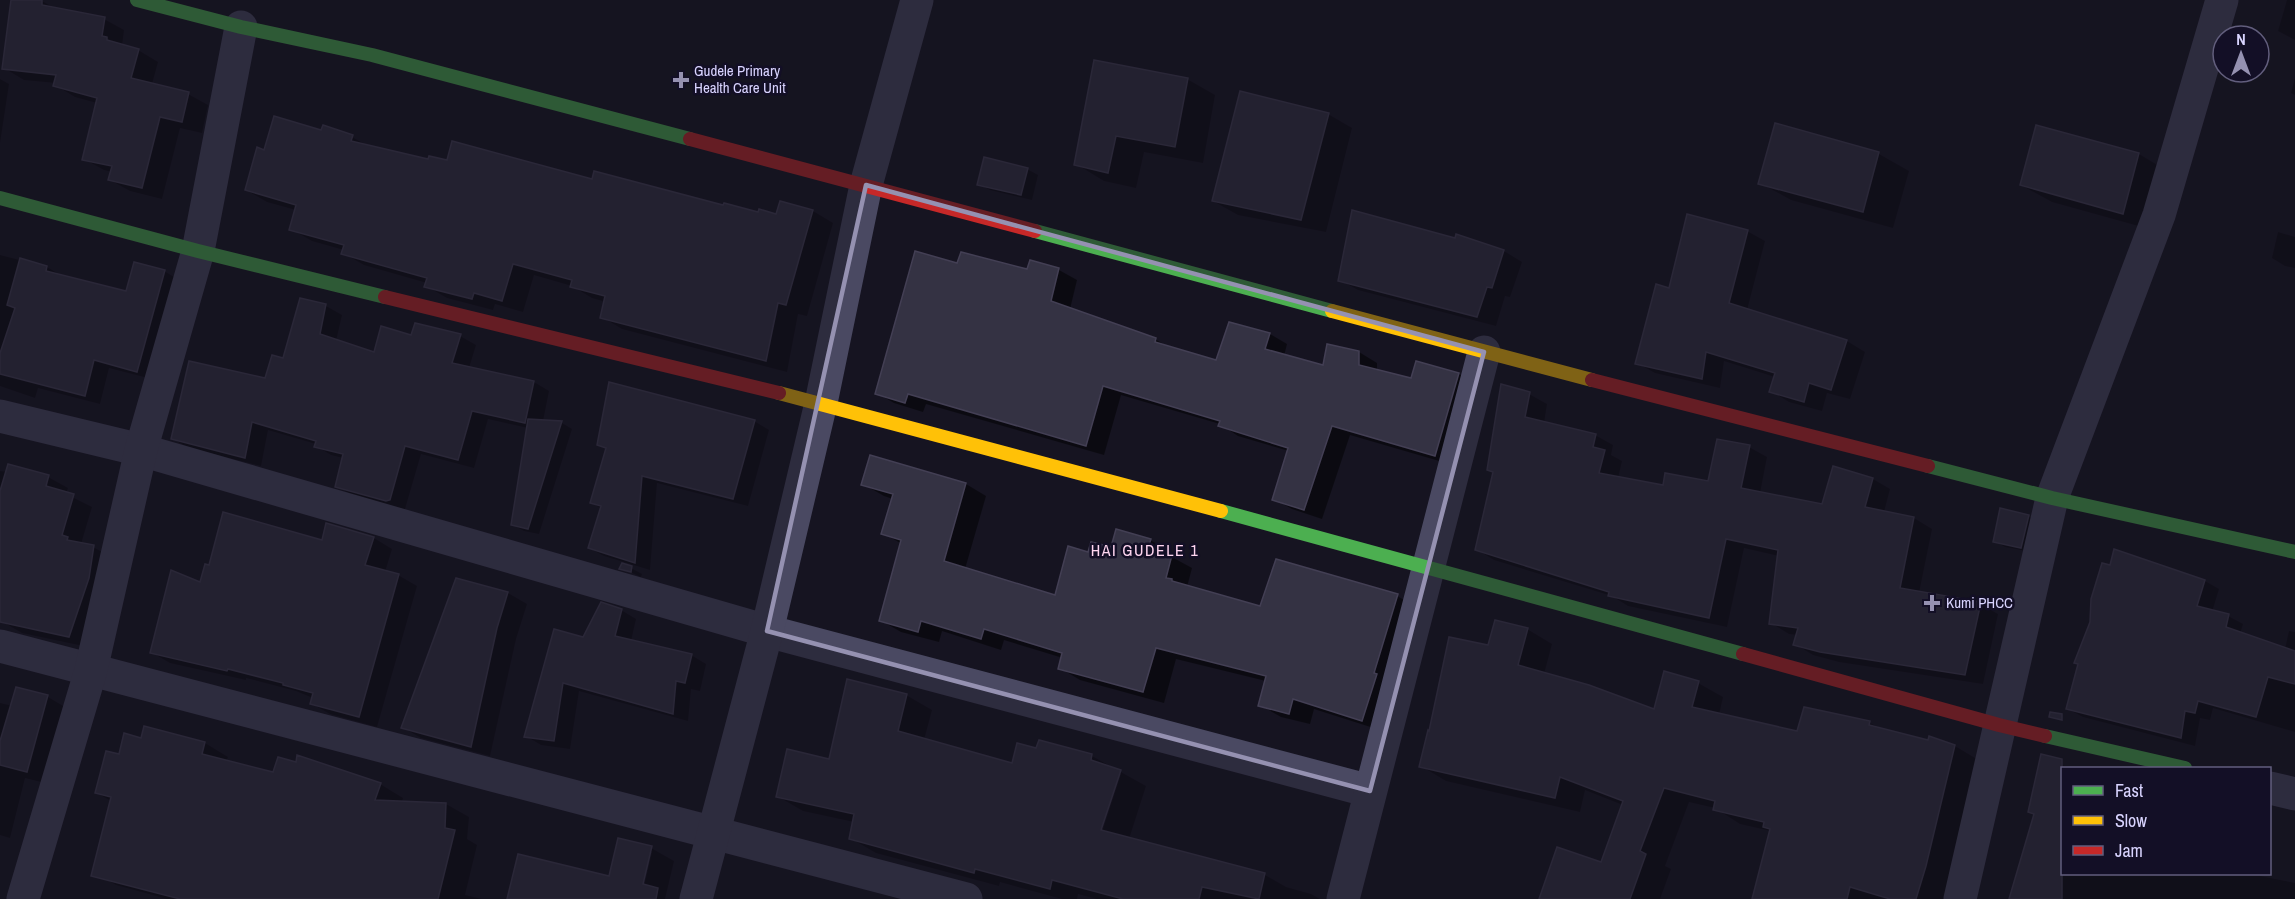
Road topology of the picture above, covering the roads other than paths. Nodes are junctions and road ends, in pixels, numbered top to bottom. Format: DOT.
graph roads {
  1 [pos="137,0"];
  2 [pos="917,0"];
  3 [pos="2222,0"];
  4 [pos="241,27"];
  5 [pos="866,185"];
  6 [pos="0,198"];
  7 [pos="198,251"];
  8 [pos="1484,352"];
  9 [pos="821,403"];
  10 [pos="0,416"];
  11 [pos="141,450"];
  12 [pos="2052,498"];
  13 [pos="2295,552"];
  14 [pos="1428,567"];
  15 [pos="767,631"];
  16 [pos="0,646"];
  17 [pos="92,670"];
  18 [pos="1999,725"];
  19 [pos="2181,767"];
  20 [pos="2271,788"];
  21 [pos="1370,791"];
  22 [pos="2295,794"];
  23 [pos="715,833"];
  24 [pos="0,893"];
  25 [pos="22,899"];
  26 [pos="696,899"];
  27 [pos="966,899"];
  28 [pos="1343,899"];
  29 [pos="1960,899"];
  1 -- 4 [label="street"];
  2 -- 5 [label="street"];
  3 -- 12 [label="street"];
  4 -- 5 [label="street"];
  4 -- 7 [label="street"];
  5 -- 8 [label="street"];
  5 -- 9 [label="street"];
  6 -- 7 [label="street"];
  7 -- 9 [label="street"];
  7 -- 11 [label="street"];
  8 -- 12 [label="street"];
  8 -- 14 [label="street"];
  9 -- 14 [label="street"];
  9 -- 15 [label="street"];
  10 -- 11 [label="street"];
  11 -- 15 [label="street"];
  11 -- 17 [label="street"];
  12 -- 13 [label="street"];
  12 -- 18 [label="street"];
  14 -- 18 [label="street"];
  14 -- 21 [label="street"];
  15 -- 21 [label="street"];
  15 -- 23 [label="street"];
  16 -- 17 [label="street"];
  17 -- 23 [label="street"];
  17 -- 25 [label="street"];
  18 -- 19 [label="street"];
  18 -- 29 [label="street"];
  20 -- 22 [label="street"];
  21 -- 28 [label="street"];
  23 -- 26 [label="street"];
  23 -- 27 [label="street"];
  24 -- 25 [label="street"];
}
